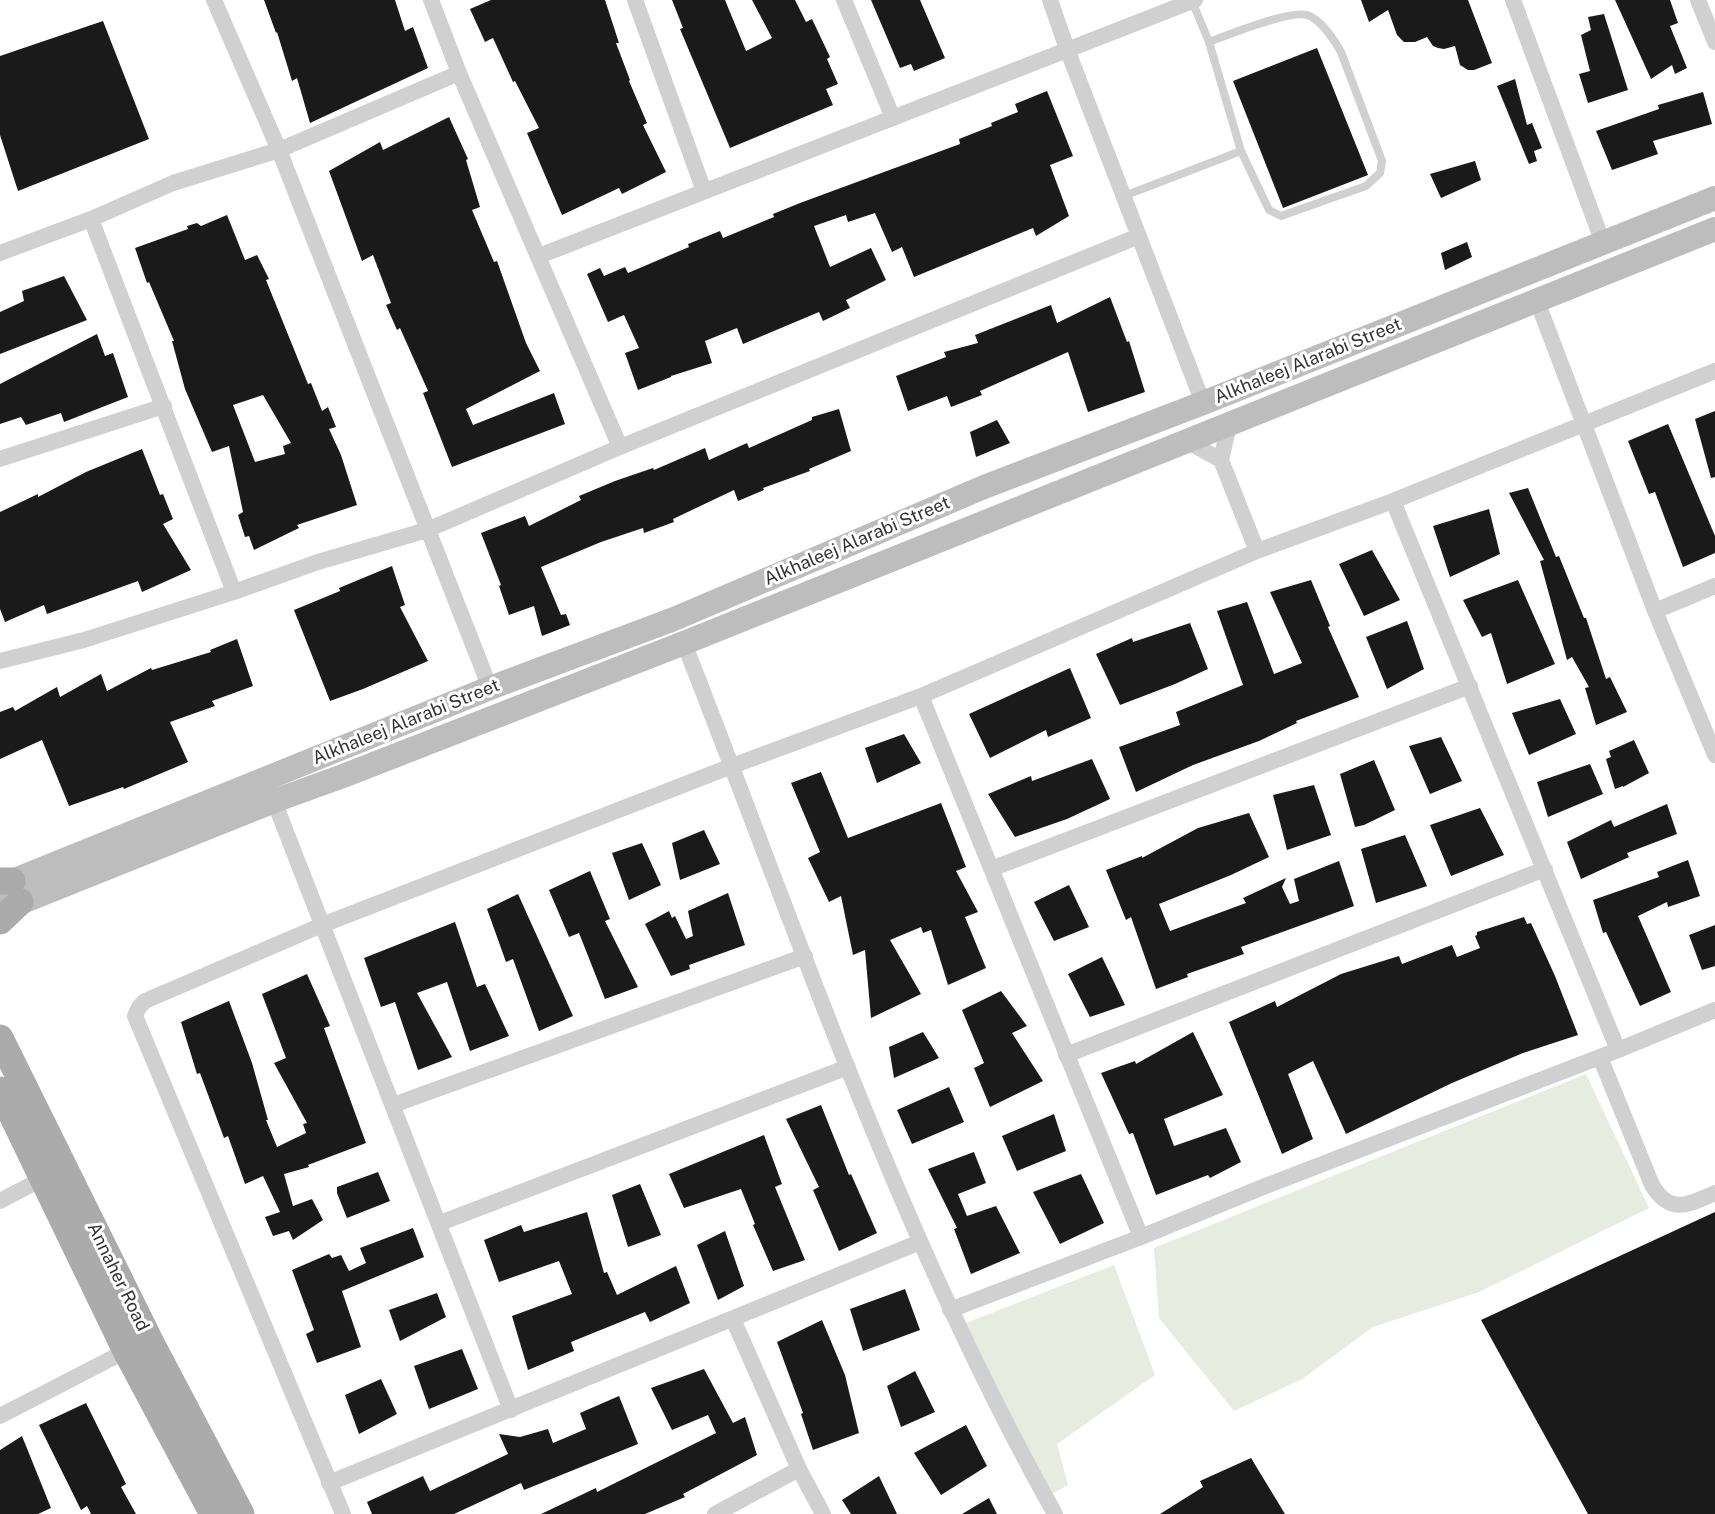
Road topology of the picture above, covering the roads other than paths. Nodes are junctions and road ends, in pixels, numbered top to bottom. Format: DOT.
graph roads {
  1 [pos="214,0"];
  2 [pos="431,0"];
  3 [pos="635,0"];
  4 [pos="844,0"];
  5 [pos="1050,0"];
  6 [pos="1193,0"];
  7 [pos="1513,0"];
  8 [pos="1698,0"];
  9 [pos="1209,42"];
  10 [pos="1715,42"];
  11 [pos="1067,49"];
  12 [pos="459,73"];
  13 [pos="892,118"];
  14 [pos="279,150"];
  15 [pos="1241,151"];
  16 [pos="704,192"];
  17 [pos="1124,196"];
  18 [pos="1715,198"];
  19 [pos="92,219"];
  20 [pos="1715,229"];
  21 [pos="1139,236"];
  22 [pos="1603,243"];
  23 [pos="0,253"];
  24 [pos="539,256"];
  25 [pos="1537,301"];
  26 [pos="1715,371"];
  27 [pos="1203,403"];
  28 [pos="164,406"];
  29 [pos="1583,423"];
  30 [pos="1229,425"];
  31 [pos="1188,442"];
  32 [pos="620,447"];
  33 [pos="0,459"];
  34 [pos="1221,460"];
  35 [pos="984,487"];
  36 [pos="1393,501"];
  37 [pos="994,518"];
  38 [pos="428,530"];
  39 [pos="1257,551"];
  40 [pos="1715,586"];
  41 [pos="234,592"];
  42 [pos="1655,611"];
  43 [pos="684,643"];
  44 [pos="0,661"];
  45 [pos="1470,686"];
  46 [pos="490,688"];
  47 [pos="921,696"];
  48 [pos="1715,754"];
  49 [pos="732,766"];
  50 [pos="274,801"];
  51 [pos="991,869"];
  52 [pos="1545,869"];
  53 [pos="7,892"];
  54 [pos="0,921"];
  55 [pos="322,925"];
  56 [pos="805,956"];
  57 [pos="1715,1010"];
  58 [pos="0,1038"];
  59 [pos="1618,1050"];
  60 [pos="1066,1055"];
  61 [pos="1599,1057"];
  62 [pos="848,1067"];
  63 [pos="0,1090"];
  64 [pos="393,1105"];
  65 [pos="42,1179"];
  66 [pos="1715,1193"];
  67 [pos="0,1201"];
  68 [pos="440,1223"];
  69 [pos="1141,1238"];
  70 [pos="920,1242"];
  71 [pos="950,1310"];
  72 [pos="733,1319"];
  73 [pos="126,1351"];
  74 [pos="511,1410"];
  75 [pos="0,1416"];
  76 [pos="799,1469"];
  77 [pos="329,1483"];
  78 [pos="213,1514"];
  79 [pos="241,1514"];
  80 [pos="343,1514"];
  81 [pos="715,1514"];
  82 [pos="823,1514"];
  83 [pos="1055,1514"];
  1 -- 14 [label="street"];
  2 -- 12 [label="street"];
  3 -- 16 [label="street"];
  4 -- 13 [label="street"];
  5 -- 11 [label="street"];
  6 -- 9 [label="lane"];
  6 -- 11 [label="street"];
  7 -- 22 [label="street"];
  8 -- 10 [label="street"];
  9 -- 15 [label="lane"];
  9 -- 15 [label="lane"];
  11 -- 13 [label="street"];
  11 -- 17 [label="street"];
  12 -- 14 [label="street"];
  12 -- 24 [label="street"];
  13 -- 16 [label="street"];
  14 -- 19 [label="street"];
  14 -- 38 [label="street"];
  15 -- 17 [label="lane"];
  16 -- 24 [label="street"];
  17 -- 21 [label="street"];
  18 -- 22 [label="main road, Alkhaleej Alarabi Street"];
  19 -- 23 [label="street"];
  19 -- 28 [label="street"];
  20 -- 25 [label="main road, Alkhaleej Alarabi Street"];
  21 -- 27 [label="street"];
  21 -- 32 [label="street"];
  22 -- 27 [label="main road, Alkhaleej Alarabi Street"];
  24 -- 32 [label="street"];
  25 -- 29 [label="street"];
  25 -- 30 [label="main road, Alkhaleej Alarabi Street"];
  26 -- 29 [label="street"];
  27 -- 35 [label="main road, Alkhaleej Alarabi Street"];
  28 -- 33 [label="street"];
  28 -- 41 [label="street"];
  29 -- 36 [label="street"];
  29 -- 42 [label="street"];
  30 -- 31 [label="main road, Alkhaleej Alarabi Street"];
  30 -- 34 [label="street"];
  31 -- 34 [label="street"];
  31 -- 37 [label="main road, Alkhaleej Alarabi Street"];
  32 -- 38 [label="street"];
  34 -- 39 [label="street"];
  35 -- 37 [label="main road"];
  35 -- 46 [label="main road, Alkhaleej Alarabi Street"];
  36 -- 39 [label="street"];
  36 -- 45 [label="street"];
  37 -- 43 [label="main road, Alkhaleej Alarabi Street"];
  38 -- 41 [label="street"];
  38 -- 46 [label="street"];
  39 -- 47 [label="street"];
  40 -- 42 [label="street"];
  41 -- 44 [label="street"];
  42 -- 48 [label="street"];
  43 -- 49 [label="street"];
  43 -- 50 [label="main road, Alkhaleej Alarabi Street"];
  45 -- 51 [label="street"];
  45 -- 52 [label="street"];
  46 -- 53 [label="main road, Alkhaleej Alarabi Street"];
  47 -- 49 [label="street"];
  47 -- 51 [label="street"];
  49 -- 55 [label="street"];
  49 -- 56 [label="street"];
  50 -- 53 [label="main road, Alkhaleej Alarabi Street"];
  50 -- 55 [label="street"];
  51 -- 60 [label="street"];
  52 -- 59 [label="street"];
  52 -- 60 [label="street"];
  53 -- 54 [label="main road"];
  55 -- 64 [label="street"];
  55 -- 77 [label="street"];
  56 -- 62 [label="street"];
  56 -- 64 [label="street"];
  57 -- 59 [label="street"];
  58 -- 79 [label="main road, Annaher Road"];
  59 -- 61 [label="street"];
  60 -- 69 [label="street"];
  61 -- 66 [label="street"];
  61 -- 69 [label="street"];
  62 -- 68 [label="street"];
  62 -- 70 [label="street"];
  63 -- 65 [label="main road, Annaher Road"];
  64 -- 68 [label="street"];
  65 -- 67 [label="street"];
  65 -- 73 [label="main road, Annaher Road"];
  68 -- 74 [label="street"];
  69 -- 71 [label="street"];
  70 -- 71 [label="street"];
  70 -- 72 [label="street"];
  71 -- 83 [label="street"];
  72 -- 74 [label="street"];
  72 -- 76 [label="street"];
  73 -- 75 [label="street"];
  73 -- 78 [label="main road, Annaher Road"];
  74 -- 77 [label="street"];
  76 -- 81 [label="street"];
  76 -- 82 [label="street"];
  77 -- 80 [label="street"];
}
